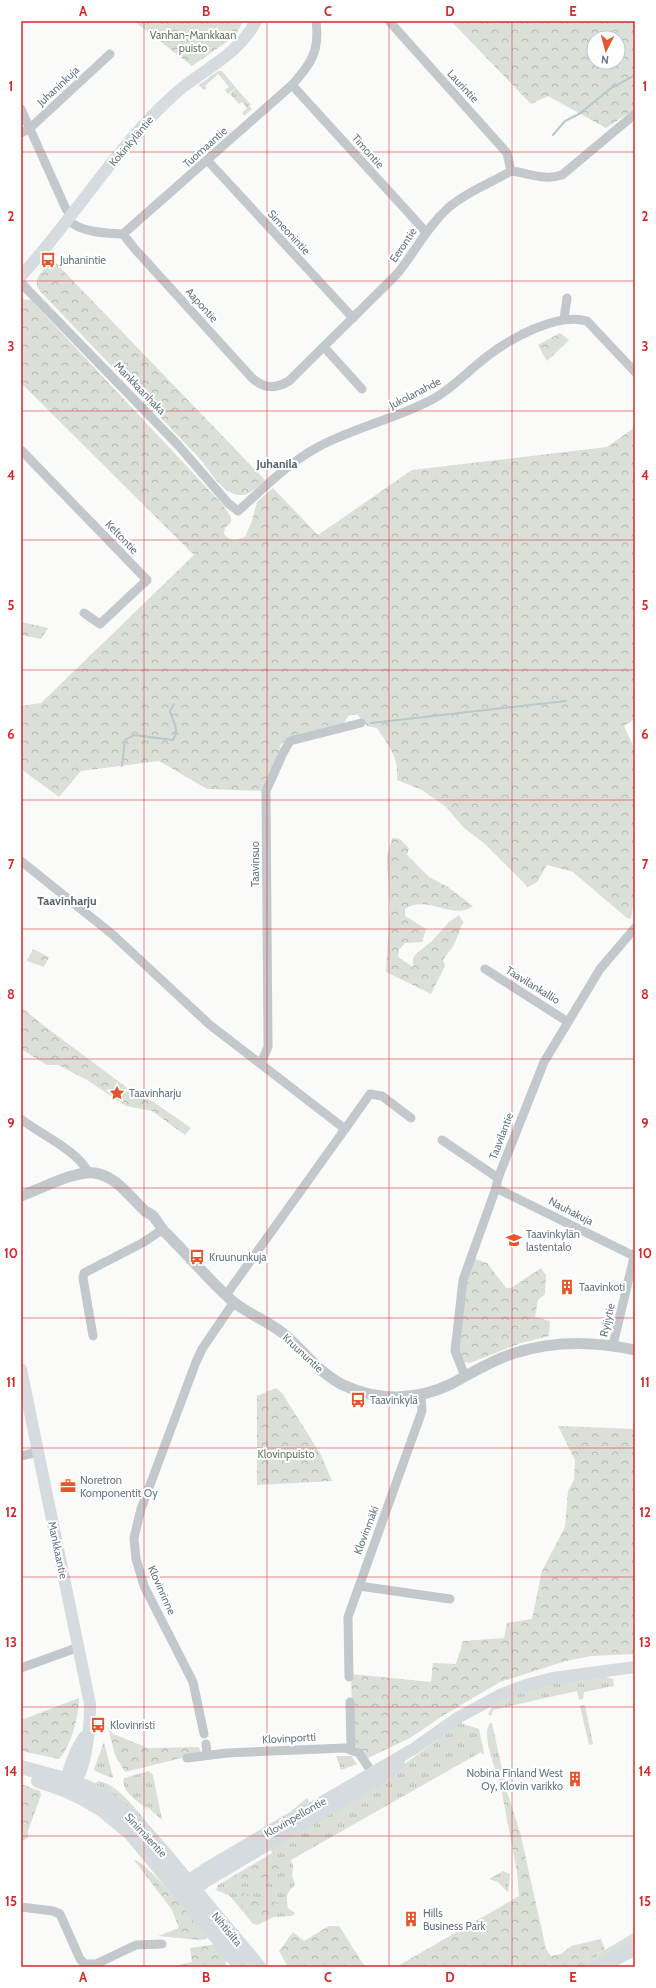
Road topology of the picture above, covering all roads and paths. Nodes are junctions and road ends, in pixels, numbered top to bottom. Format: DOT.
graph roads {
  1 [pos="256,21"];
  2 [pos="316,21"];
  3 [pos="389,21"];
  4 [pos="110,54"];
  5 [pos="292,85"];
  6 [pos="21,110"];
  7 [pos="635,114"];
  8 [pos="25,131"];
  9 [pos="208,161"];
  10 [pos="511,171"];
  11 [pos="70,218"];
  12 [pos="426,232"];
  13 [pos="123,234"];
  14 [pos="21,276"];
  15 [pos="21,283"];
  16 [pos="567,298"];
  17 [pos="353,318"];
  18 [pos="564,319"];
  19 [pos="324,347"];
  20 [pos="635,372"];
  21 [pos="268,387"];
  22 [pos="362,389"];
  23 [pos="21,450"];
  24 [pos="238,511"];
  25 [pos="84,613"];
  26 [pos="361,723"];
  27 [pos="21,861"];
  28 [pos="635,928"];
  29 [pos="485,969"];
  30 [pos="568,1022"];
  31 [pos="261,1063"];
  32 [pos="411,1118"];
  33 [pos="21,1119"];
  34 [pos="345,1129"];
  35 [pos="442,1140"];
  36 [pos="88,1172"];
  37 [pos="498,1178"];
  38 [pos="496,1188"];
  39 [pos="21,1196"];
  40 [pos="163,1229"];
  41 [pos="634,1255"];
  42 [pos="226,1294"];
  43 [pos="234,1302"];
  44 [pos="93,1336"];
  45 [pos="613,1345"];
  46 [pos="635,1350"];
  47 [pos="21,1369"];
  48 [pos="465,1376"];
  49 [pos="421,1395"];
  50 [pos="38,1452"];
  51 [pos="21,1456"];
  52 [pos="359,1586"];
  53 [pos="450,1599"];
  54 [pos="79,1647"];
  55 [pos="635,1659"];
  56 [pos="635,1667"];
  57 [pos="21,1668"];
  58 [pos="585,1672"];
  59 [pos="349,1677"];
  60 [pos="350,1702"];
  61 [pos="204,1734"];
  62 [pos="206,1744"];
  63 [pos="351,1749"];
  64 [pos="207,1755"];
  65 [pos="187,1758"];
  66 [pos="21,1767"];
  67 [pos="21,1775"];
  68 [pos="374,1776"];
  69 [pos="70,1785"];
  70 [pos="186,1890"];
  71 [pos="21,1907"];
  72 [pos="162,1944"];
  73 [pos="635,1948"];
  74 [pos="241,1967"];
  75 [pos="260,1967"];
  76 [pos="598,1967"];
  1 -- 11 [label="main road, Kokinkyläntie"];
  2 -- 5 [label="street, Tuomaantie"];
  3 -- 10 [label="street, Laurintie"];
  4 -- 8 [label="street, Juhaninkuja"];
  5 -- 9 [label="street, Tuomaantie"];
  5 -- 12 [label="street, Timontie"];
  6 -- 8 [label="street"];
  7 -- 10 [label="street"];
  8 -- 11 [label="street"];
  9 -- 13 [label="street, Tuomaantie"];
  9 -- 17 [label="street, Simeonintie"];
  10 -- 12 [label="street, Eerontie"];
  11 -- 13 [label="street"];
  11 -- 14 [label="main road, Kokinkyläntie"];
  12 -- 17 [label="street, Eerontie"];
  13 -- 21 [label="street, Aapontie"];
  15 -- 24 [label="street, Mankkaanhaka"];
  16 -- 18 [label="street"];
  17 -- 19 [label="street, Eerontie"];
  18 -- 20 [label="street, Jukolanahde"];
  18 -- 24 [label="street, Jukolanahde"];
  19 -- 21 [label="street, Eerontie"];
  19 -- 22 [label="street"];
  23 -- 25 [label="street, Keltontie"];
  26 -- 31 [label="street, Taavinsuo"];
  27 -- 31 [label="street"];
  28 -- 30 [label="street, Taavilantie"];
  29 -- 30 [label="street, Taavilankallio"];
  30 -- 37 [label="street, Taavilantie"];
  31 -- 34 [label="street"];
  32 -- 34 [label="street"];
  33 -- 36 [label="street"];
  34 -- 42 [label="street"];
  35 -- 37 [label="street"];
  36 -- 39 [label="street, Kruununtie"];
  36 -- 40 [label="street, Kruununtie"];
  37 -- 38 [label="street, Taavilantie"];
  38 -- 41 [label="street, Nauhakuja"];
  38 -- 48 [label="street, Taavilantie"];
  40 -- 42 [label="street, Kruununtie"];
  40 -- 44 [label="street"];
  41 -- 45 [label="street, Ryijytie"];
  42 -- 43 [label="street, Kruununtie"];
  43 -- 49 [label="street, Kruununtie"];
  43 -- 61 [label="street, Klovinrinne"];
  45 -- 46 [label="street, Kruununtie"];
  45 -- 48 [label="street, Kruununtie"];
  47 -- 50 [label="main road, Mankkaantie"];
  48 -- 49 [label="street, Kruununtie"];
  49 -- 52 [label="street, Klovinmäki"];
  50 -- 51 [label="street"];
  50 -- 54 [label="main road, Mankkaantie"];
  52 -- 53 [label="street"];
  52 -- 59 [label="street, Klovinmäki"];
  54 -- 57 [label="street"];
  54 -- 69 [label="main road, Mankkaantie"];
  55 -- 58 [label="main road, Klovinpellontie"];
  56 -- 58 [label="main road, Klovinpellontie"];
  58 -- 68 [label="main road, Klovinpellontie"];
  60 -- 63 [label="street"];
  62 -- 64 [label="street"];
  63 -- 64 [label="street, Klovinportti"];
  63 -- 68 [label="street"];
  64 -- 65 [label="street, Klovinportti"];
  66 -- 69 [label="main road, Sinimäentie"];
  67 -- 69 [label="main road, Sinimäentie"];
  68 -- 70 [label="main road, Klovinpellontie"];
  69 -- 70 [label="main road, Sinimäentie"];
  70 -- 74 [label="main road, Nihtisilta"];
  70 -- 75 [label="main road, Nihtisilta"];
  71 -- 72 [label="street"];
  73 -- 76 [label="highway"];
}
